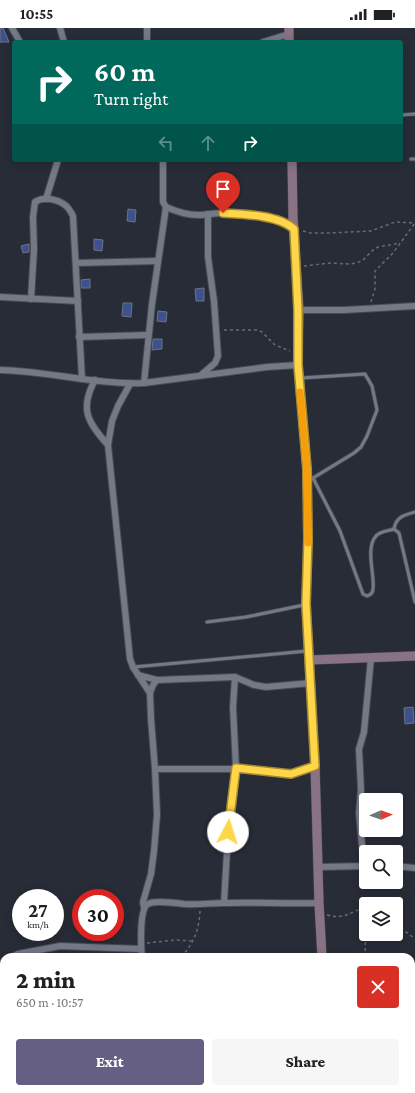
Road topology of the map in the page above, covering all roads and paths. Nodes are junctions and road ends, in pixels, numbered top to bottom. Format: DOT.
graph roads {
  1 [pos="12,28"];
  2 [pos="60,28"];
  3 [pos="146,28"];
  4 [pos="289,35"];
  5 [pos="19,40"];
  6 [pos="63,40"];
  7 [pos="147,40"];
  8 [pos="271,40"];
  9 [pos="415,114"];
  10 [pos="403,115"];
  11 [pos="57,162"];
  12 [pos="163,162"];
  13 [pos="292,162"];
  14 [pos="46,199"];
  15 [pos="166,207"];
  16 [pos="208,214"];
  17 [pos="415,223"];
  18 [pos="294,229"];
  19 [pos="400,243"];
  20 [pos="157,261"];
  21 [pos="76,263"];
  22 [pos="296,267"];
  23 [pos="0,297"];
  24 [pos="31,299"];
  25 [pos="78,301"];
  26 [pos="415,306"];
  27 [pos="369,308"];
  28 [pos="298,310"];
  29 [pos="216,328"];
  30 [pos="148,335"];
  31 [pos="79,337"];
  32 [pos="298,353"];
  33 [pos="298,365"];
  34 [pos="0,370"];
  35 [pos="201,375"];
  36 [pos="299,378"];
  37 [pos="82,379"];
  38 [pos="95,380"];
  39 [pos="144,383"];
  40 [pos="130,384"];
  41 [pos="108,444"];
  42 [pos="310,479"];
  43 [pos="415,512"];
  44 [pos="394,529"];
  45 [pos="415,602"];
  46 [pos="306,604"];
  47 [pos="207,622"];
  48 [pos="309,656"];
  49 [pos="415,656"];
  50 [pos="371,658"];
  51 [pos="133,667"];
  52 [pos="138,675"];
  53 [pos="236,677"];
  54 [pos="157,680"];
  55 [pos="311,683"];
  56 [pos="150,693"];
  57 [pos="315,766"];
  58 [pos="236,768"];
  59 [pos="155,769"];
  60 [pos="363,845"];
  61 [pos="318,866"];
  62 [pos="359,866"];
  63 [pos="403,867"];
  64 [pos="415,868"];
  65 [pos="224,903"];
  66 [pos="200,905"];
  67 [pos="144,908"];
  68 [pos="319,908"];
  69 [pos="359,909"];
  70 [pos="403,930"];
  71 [pos="415,939"];
  72 [pos="194,941"];
  73 [pos="365,941"];
  74 [pos="141,946"];
  75 [pos="36,950"];
  76 [pos="22,953"];
  77 [pos="142,953"];
  78 [pos="185,953"];
  79 [pos="322,953"];
  80 [pos="365,953"];
  1 -- 5 [label="street"];
  2 -- 6 [label="street"];
  3 -- 7 [label="street"];
  4 -- 8 [label="street"];
  9 -- 10 [label="lane"];
  11 -- 14 [label="street"];
  12 -- 15 [label="street"];
  13 -- 18 [label="street"];
  14 -- 21 [label="street"];
  14 -- 24 [label="street"];
  15 -- 16 [label="street"];
  15 -- 20 [label="street"];
  16 -- 18 [label="street"];
  16 -- 29 [label="street"];
  17 -- 18 [label="path"];
  17 -- 19 [label="path"];
  18 -- 22 [label="street"];
  19 -- 22 [label="path"];
  19 -- 27 [label="path"];
  20 -- 21 [label="street"];
  20 -- 30 [label="street"];
  21 -- 25 [label="street"];
  22 -- 28 [label="street"];
  23 -- 24 [label="street"];
  24 -- 25 [label="street"];
  25 -- 31 [label="street"];
  26 -- 27 [label="street"];
  27 -- 28 [label="street"];
  28 -- 32 [label="street"];
  29 -- 32 [label="path"];
  29 -- 35 [label="street"];
  30 -- 31 [label="street"];
  30 -- 39 [label="street"];
  31 -- 37 [label="street"];
  32 -- 33 [label="street"];
  33 -- 35 [label="street"];
  33 -- 36 [label="street"];
  34 -- 37 [label="street"];
  35 -- 39 [label="street"];
  36 -- 42 [label="street"];
  36 -- 42 [label="lane"];
  37 -- 38 [label="street"];
  38 -- 40 [label="street"];
  38 -- 41 [label="street"];
  39 -- 40 [label="street"];
  40 -- 41 [label="street"];
  41 -- 51 [label="street"];
  42 -- 44 [label="lane"];
  42 -- 46 [label="street"];
  43 -- 44 [label="lane"];
  44 -- 45 [label="lane"];
  46 -- 47 [label="lane"];
  46 -- 48 [label="street"];
  48 -- 50 [label="street"];
  48 -- 51 [label="lane"];
  48 -- 55 [label="street"];
  49 -- 50 [label="street"];
  50 -- 60 [label="street"];
  51 -- 52 [label="street"];
  52 -- 54 [label="street"];
  52 -- 56 [label="street"];
  53 -- 54 [label="street"];
  53 -- 55 [label="street"];
  53 -- 58 [label="street"];
  54 -- 56 [label="street"];
  55 -- 57 [label="street"];
  56 -- 59 [label="street"];
  57 -- 58 [label="street"];
  57 -- 61 [label="street"];
  58 -- 59 [label="street"];
  58 -- 65 [label="street"];
  59 -- 67 [label="street"];
  61 -- 62 [label="street"];
  61 -- 68 [label="street"];
  63 -- 64 [label="street"];
  65 -- 66 [label="street"];
  65 -- 68 [label="street"];
  66 -- 67 [label="street"];
  66 -- 72 [label="path"];
  67 -- 74 [label="street"];
  68 -- 69 [label="path"];
  68 -- 79 [label="street"];
  70 -- 71 [label="path"];
  72 -- 74 [label="path"];
  72 -- 78 [label="path"];
  73 -- 80 [label="path"];
  74 -- 75 [label="street"];
  74 -- 77 [label="street"];
  75 -- 76 [label="street"];
}
